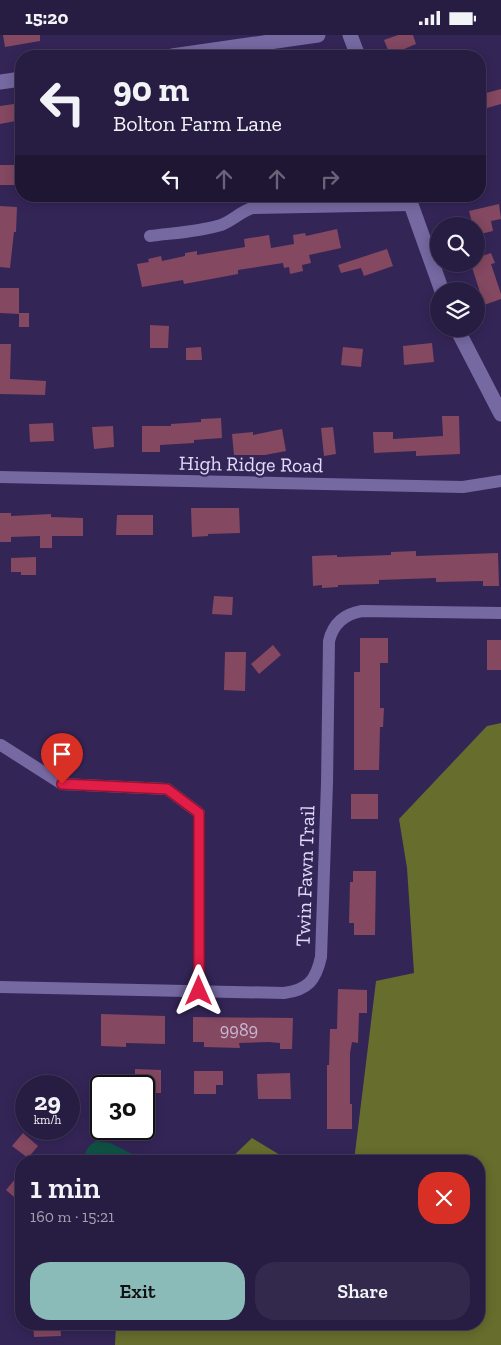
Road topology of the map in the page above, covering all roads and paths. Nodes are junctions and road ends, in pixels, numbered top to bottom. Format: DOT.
graph roads {
  1 [pos="318,35"];
  2 [pos="350,35"];
  3 [pos="214,50"];
  4 [pos="356,50"];
  5 [pos="15,80"];
  6 [pos="0,83"];
  7 [pos="387,202"];
  8 [pos="410,202"];
  9 [pos="150,237"];
  10 [pos="439,282"];
  11 [pos="461,337"];
  12 [pos="499,408"];
  13 [pos="0,477"];
  14 [pos="501,481"];
  15 [pos="501,613"];
  16 [pos="1,745"];
  17 [pos="0,987"];
  18 [pos="199,991"];
  1 -- 3 [label="street"];
  2 -- 4 [label="street"];
  5 -- 6 [label="street"];
  7 -- 9 [label="street"];
  8 -- 10 [label="street"];
  11 -- 12 [label="street"];
  13 -- 14 [label="street, High Ridge Road"];
  15 -- 18 [label="street, Twin Fawn Trail"];
  16 -- 18 [label="street"];
  17 -- 18 [label="street, Twin Fawn Trail"];
}
